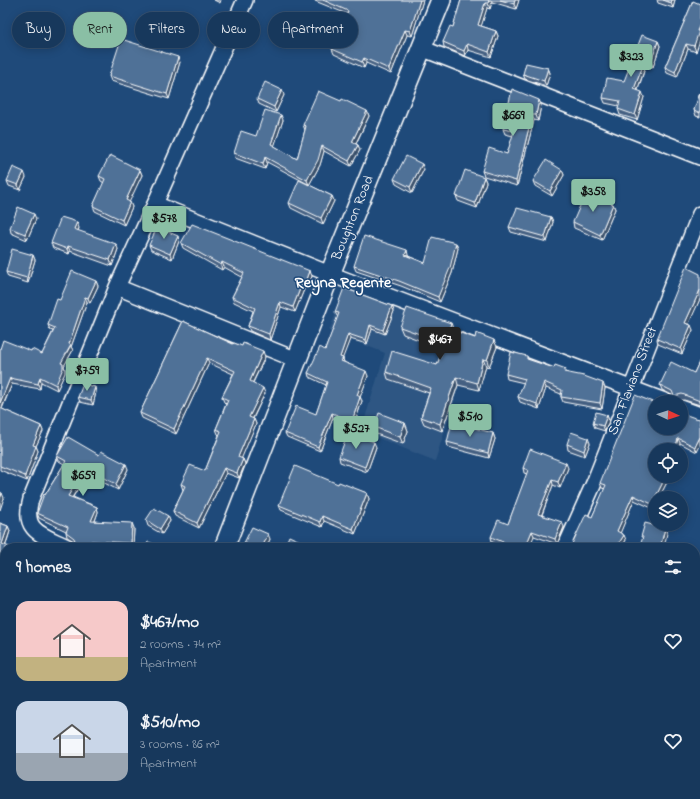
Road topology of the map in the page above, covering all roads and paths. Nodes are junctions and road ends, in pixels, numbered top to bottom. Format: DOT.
graph roads {
  1 [pos="245,0"];
  2 [pos="441,0"];
  3 [pos="421,48"];
  4 [pos="700,157"];
  5 [pos="155,204"];
  6 [pos="700,214"];
  7 [pos="330,274"];
  8 [pos="117,287"];
  9 [pos="297,360"];
  10 [pos="630,387"];
  11 [pos="649,395"];
  12 [pos="688,410"];
  13 [pos="700,414"];
  14 [pos="60,543"];
  15 [pos="226,543"];
  16 [pos="567,543"];
  1 -- 5 [label="street"];
  2 -- 3 [label="main road, Boughton Road"];
  3 -- 4 [label="street"];
  3 -- 7 [label="main road, Boughton Road"];
  5 -- 7 [label="street"];
  5 -- 8 [label="street"];
  6 -- 10 [label="street, San Flaviano Street"];
  7 -- 9 [label="main road, Boughton Road"];
  7 -- 10 [label="street"];
  8 -- 9 [label="street"];
  8 -- 14 [label="street"];
  9 -- 15 [label="main road, Boughton Road"];
  10 -- 11 [label="street"];
  10 -- 16 [label="street, San Flaviano Street"];
  12 -- 13 [label="street"];
}
